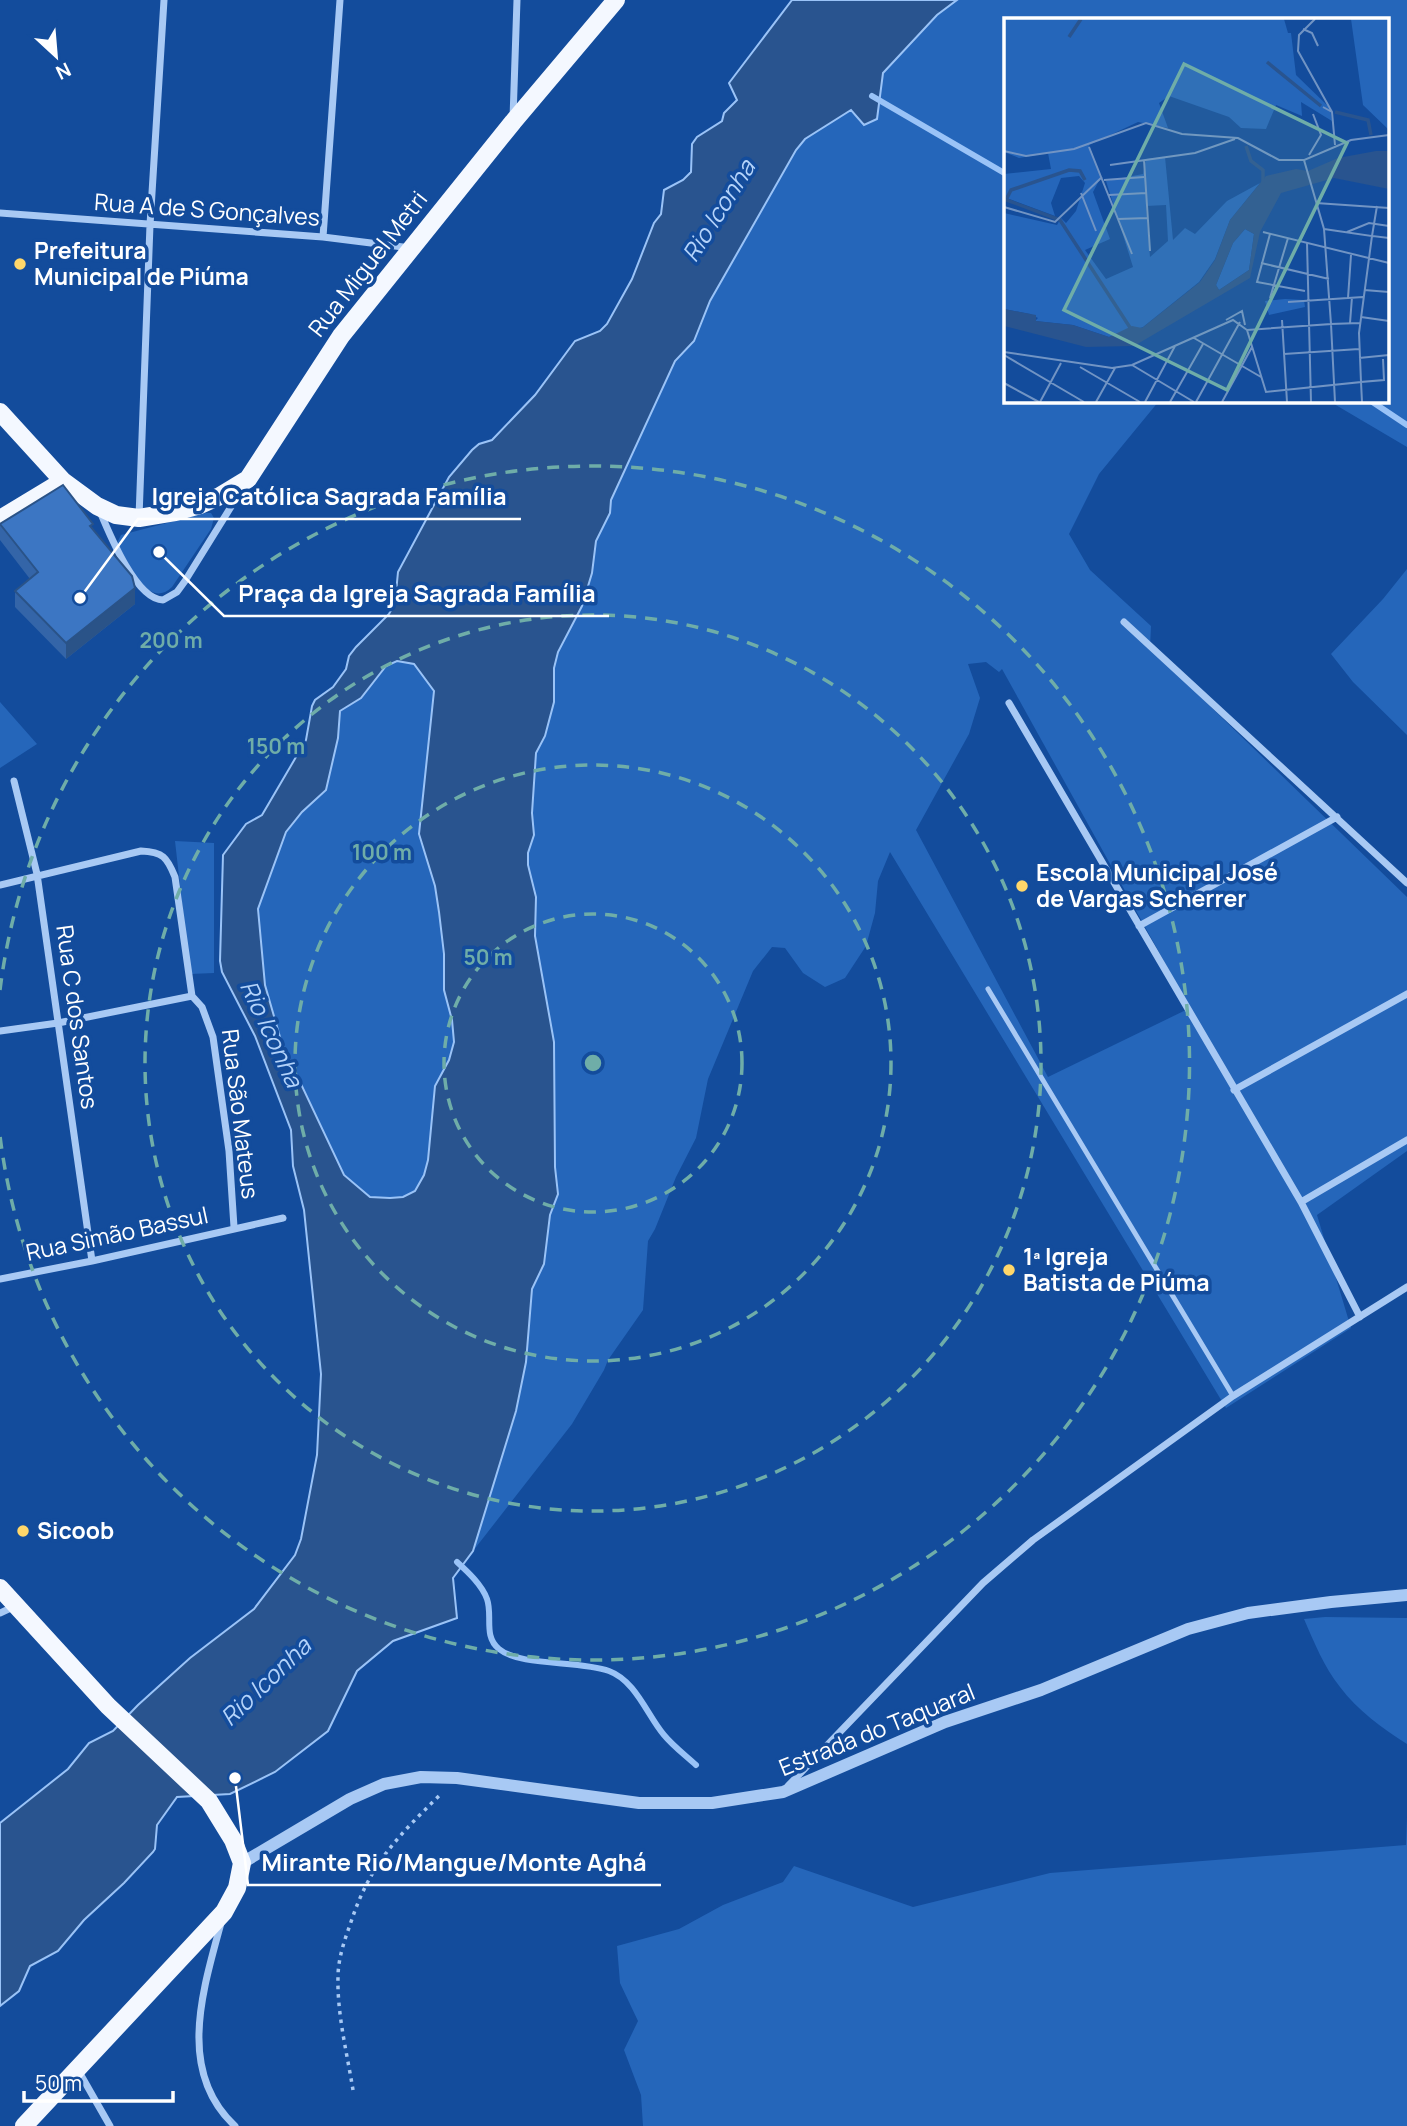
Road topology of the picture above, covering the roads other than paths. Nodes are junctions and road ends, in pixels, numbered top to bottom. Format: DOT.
graph roads {
  1 [pos="164,0"];
  2 [pos="340,0"];
  3 [pos="517,0"];
  4 [pos="617,0"];
  5 [pos="513,122"];
  6 [pos="0,213"];
  7 [pos="150,225"];
  8 [pos="323,237"];
  9 [pos="411,248"];
  10 [pos="0,412"];
  11 [pos="247,480"];
  12 [pos="63,481"];
  13 [pos="97,506"];
  14 [pos="139,518"];
  15 [pos="0,519"];
  16 [pos="1124,622"];
  17 [pos="1009,703"];
  18 [pos="14,781"];
  19 [pos="1337,817"];
  20 [pos="37,874"];
  21 [pos="1407,883"];
  22 [pos="0,884"];
  23 [pos="1139,926"];
  24 [pos="988,989"];
  25 [pos="1407,994"];
  26 [pos="192,996"];
  27 [pos="58,1023"];
  28 [pos="0,1031"];
  29 [pos="1234,1090"];
  30 [pos="1407,1140"];
  31 [pos="1301,1202"];
  32 [pos="283,1218"];
  33 [pos="234,1227"];
  34 [pos="92,1261"];
  35 [pos="0,1279"];
  36 [pos="1407,1287"];
  37 [pos="1360,1317"];
  38 [pos="1233,1396"];
  39 [pos="0,1588"];
  40 [pos="1407,1595"];
  41 [pos="8,1610"];
  42 [pos="782,1792"];
  43 [pos="242,1863"];
  44 [pos="224,1912"];
  45 [pos="78,2069"];
  46 [pos="24,2126"];
  47 [pos="110,2126"];
  48 [pos="235,2126"];
  1 -- 7 [label="street"];
  2 -- 8 [label="street"];
  3 -- 5 [label="street"];
  4 -- 5 [label="main road, Rua Miguel Metri"];
  5 -- 9 [label="main road, Rua Miguel Metri"];
  6 -- 7 [label="street, Rua A de S Gonçalves"];
  7 -- 8 [label="street, Rua A de S Gonçalves"];
  7 -- 14 [label="street"];
  8 -- 9 [label="street, Rua A de S Gonçalves"];
  9 -- 11 [label="main road, Rua Miguel Metri"];
  10 -- 12 [label="main road"];
  11 -- 13 [label="street"];
  11 -- 14 [label="main road, Rua Miguel Metri"];
  12 -- 13 [label="main road"];
  12 -- 15 [label="main road"];
  13 -- 14 [label="main road"];
  16 -- 19 [label="street"];
  17 -- 23 [label="street"];
  18 -- 20 [label="street, Rua C dos Santos"];
  19 -- 21 [label="street"];
  19 -- 23 [label="street"];
  20 -- 22 [label="street"];
  20 -- 26 [label="street, Rua São Mateus"];
  20 -- 27 [label="street, Rua C dos Santos"];
  23 -- 29 [label="street"];
  24 -- 38 [label="lane"];
  25 -- 29 [label="street"];
  26 -- 27 [label="street"];
  26 -- 33 [label="street, Rua São Mateus"];
  27 -- 28 [label="street"];
  27 -- 34 [label="street, Rua C dos Santos"];
  29 -- 31 [label="street"];
  30 -- 31 [label="street"];
  31 -- 37 [label="street"];
  32 -- 33 [label="street, Rua Simão Bassul"];
  33 -- 34 [label="street, Rua Simão Bassul"];
  34 -- 35 [label="street, Rua Simão Bassul"];
  36 -- 37 [label="street"];
  37 -- 38 [label="street"];
  38 -- 42 [label="street"];
  39 -- 41 [label="main road"];
  40 -- 42 [label="street, Estrada do Taquaral"];
  41 -- 43 [label="main road"];
  42 -- 43 [label="street, Estrada do Taquaral"];
  43 -- 44 [label="main road"];
  44 -- 45 [label="main road"];
  44 -- 48 [label="street"];
  45 -- 46 [label="main road"];
  45 -- 47 [label="street"];
}
